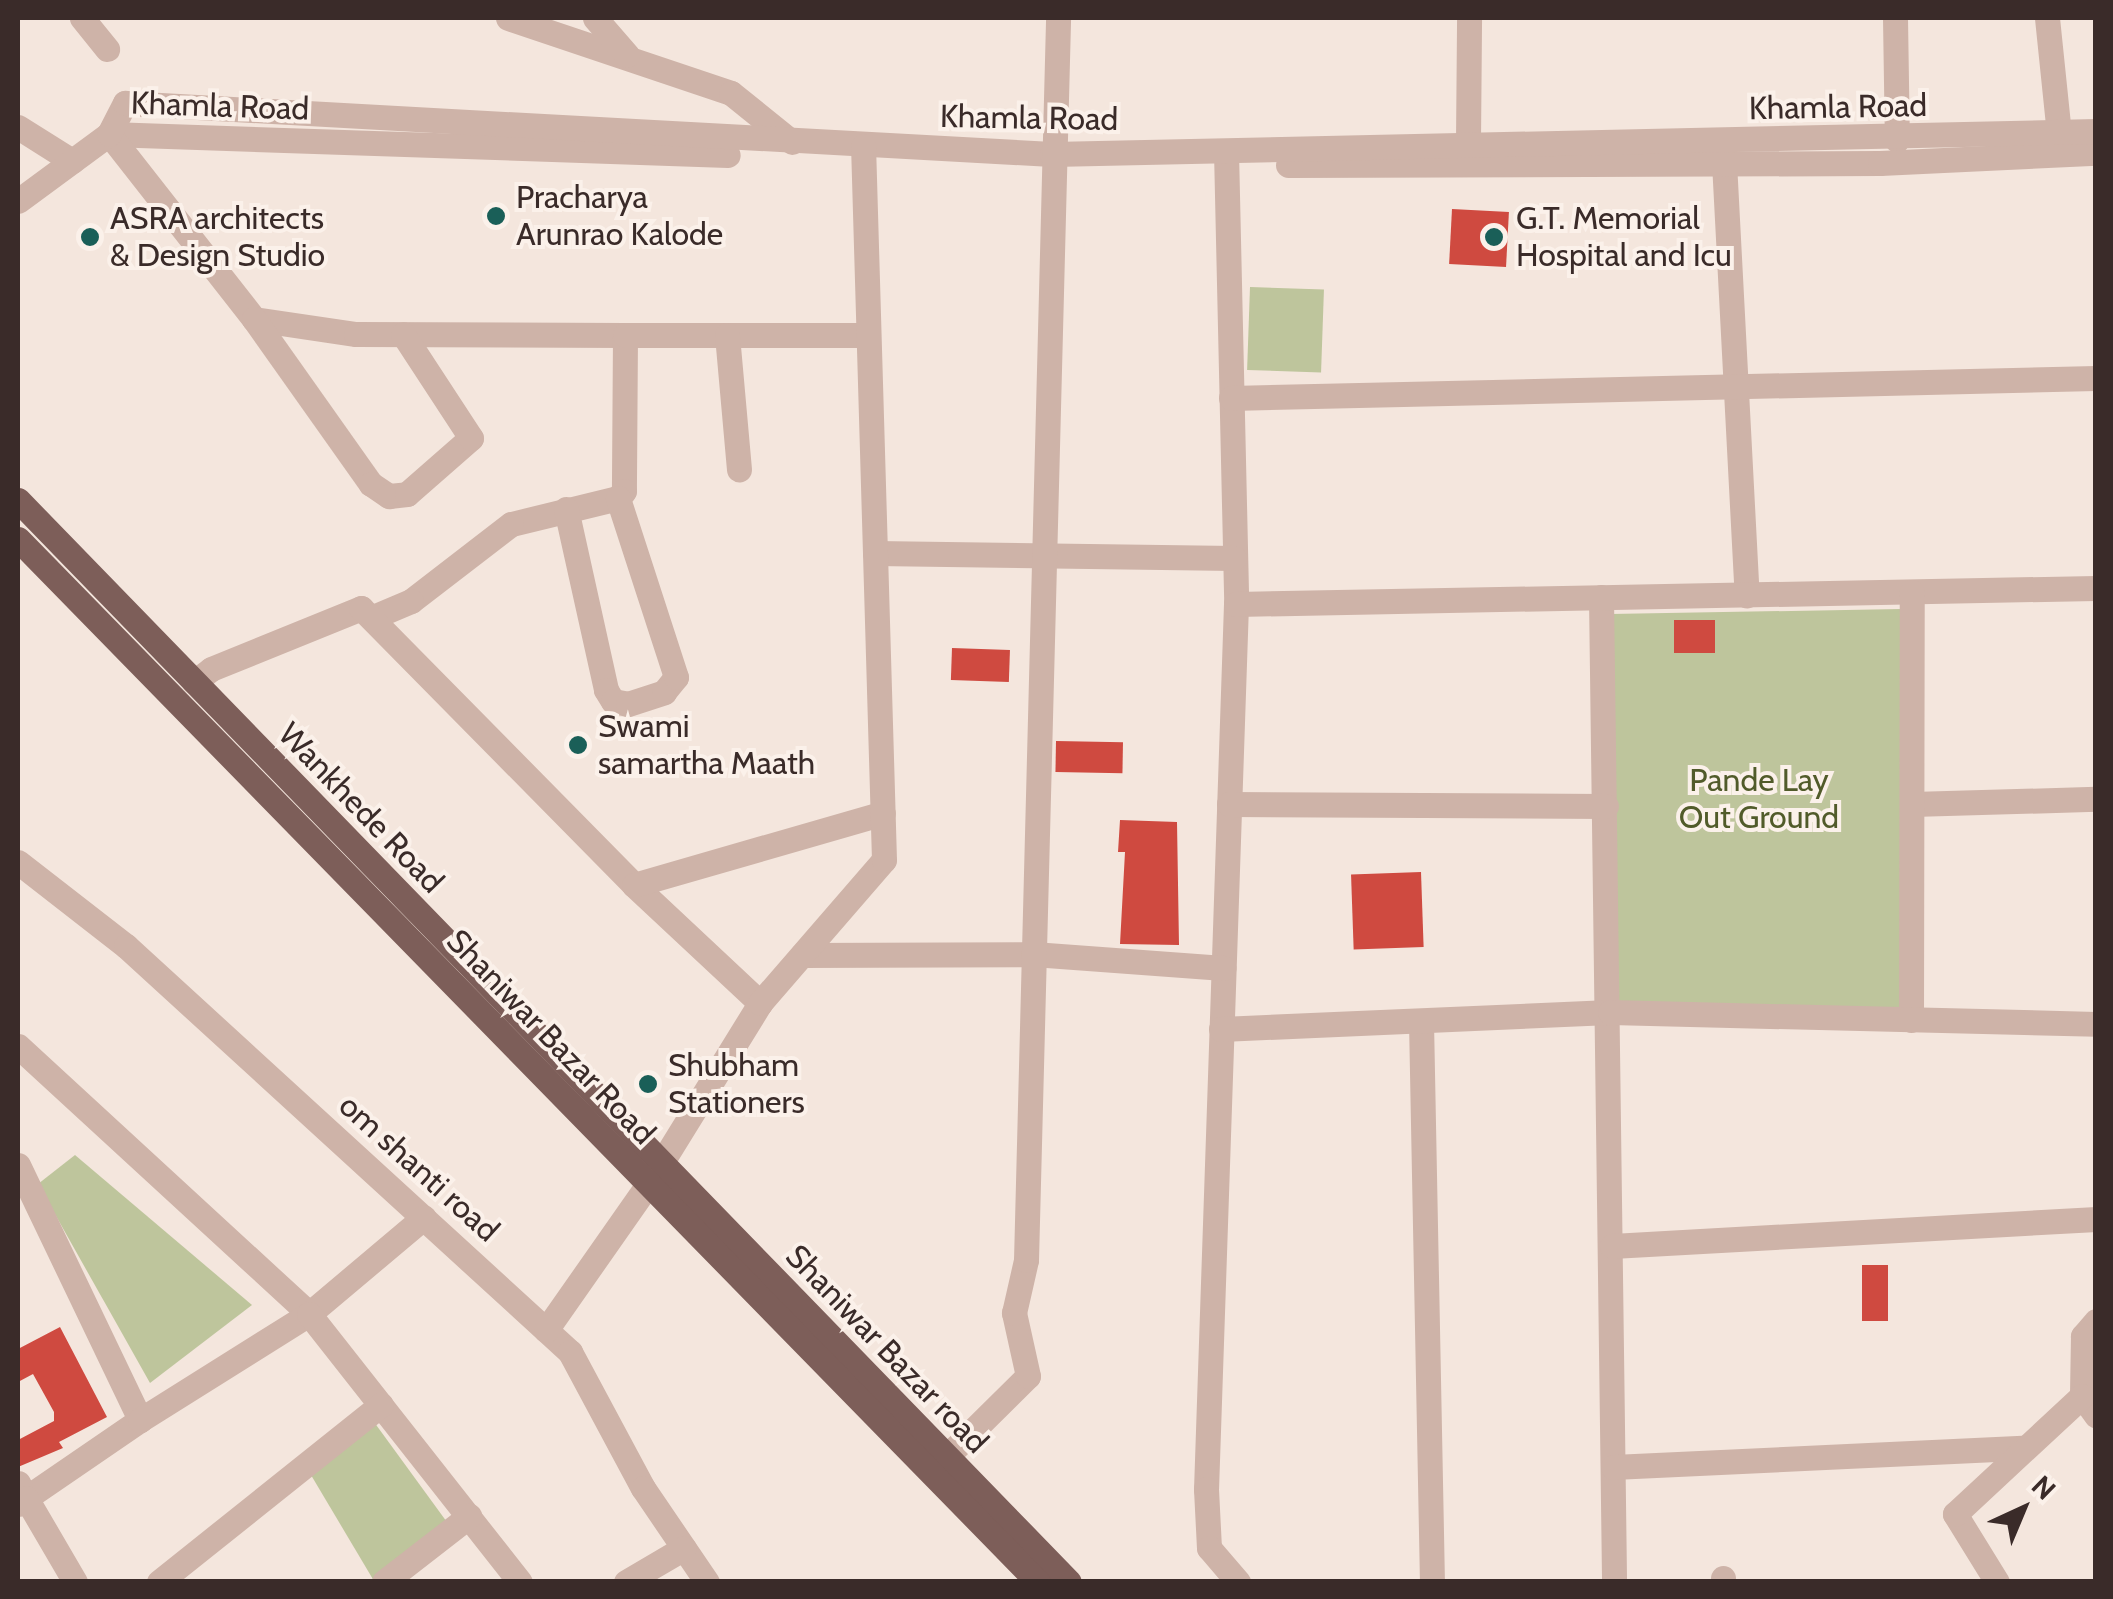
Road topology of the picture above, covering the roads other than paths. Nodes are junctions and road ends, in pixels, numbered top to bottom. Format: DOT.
graph roads {
  1 [pos="82,18"];
  2 [pos="508,18"];
  3 [pos="595,18"];
  4 [pos="1058,18"];
  5 [pos="1469,18"];
  6 [pos="1894,18"];
  7 [pos="2047,18"];
  8 [pos="106,49"];
  9 [pos="627,54"];
  10 [pos="18,127"];
  11 [pos="2096,131"];
  12 [pos="108,134"];
  13 [pos="2059,134"];
  14 [pos="1896,140"];
  15 [pos="1468,141"];
  16 [pos="792,142"];
  17 [pos="863,152"];
  18 [pos="2096,154"];
  19 [pos="1052,158"];
  20 [pos="1226,158"];
  21 [pos="72,161"];
  22 [pos="1724,162"];
  23 [pos="18,201"];
  24 [pos="254,319"];
  25 [pos="403,334"];
  26 [pos="868,334"];
  27 [pos="728,335"];
  28 [pos="624,336"];
  29 [pos="2096,378"];
  30 [pos="1732,386"];
  31 [pos="1231,398"];
  32 [pos="739,469"];
  33 [pos="621,495"];
  34 [pos="18,500"];
  35 [pos="566,509"];
  36 [pos="18,539"];
  37 [pos="875,553"];
  38 [pos="1042,554"];
  39 [pos="1234,558"];
  40 [pos="2096,588"];
  41 [pos="1912,592"];
  42 [pos="1747,595"];
  43 [pos="1601,598"];
  44 [pos="1236,604"];
  45 [pos="371,618"];
  46 [pos="685,676"];
  47 [pos="194,682"];
  48 [pos="2096,799"];
  49 [pos="1229,804"];
  50 [pos="1912,804"];
  51 [pos="1606,806"];
  52 [pos="883,813"];
  53 [pos="18,862"];
  54 [pos="634,886"];
  55 [pos="1034,954"];
  56 [pos="802,955"];
  57 [pos="1223,968"];
  58 [pos="760,1003"];
  59 [pos="1610,1012"];
  60 [pos="1421,1020"];
  61 [pos="1912,1020"];
  62 [pos="2096,1024"];
  63 [pos="1221,1030"];
  64 [pos="18,1046"];
  65 [pos="18,1165"];
  66 [pos="654,1173"];
  67 [pos="424,1217"];
  68 [pos="2096,1219"];
  69 [pos="1612,1246"];
  70 [pos="309,1314"];
  71 [pos="2096,1321"];
  72 [pos="546,1330"];
  73 [pos="381,1406"];
  74 [pos="2089,1406"];
  75 [pos="140,1420"];
  76 [pos="2023,1448"];
  77 [pos="939,1464"];
  78 [pos="1613,1466"];
  79 [pos="20,1495"];
  80 [pos="469,1516"];
  81 [pos="684,1548"];
  82 [pos="75,1582"];
  83 [pos="159,1582"];
  84 [pos="384,1582"];
  85 [pos="520,1582"];
  86 [pos="626,1582"];
  87 [pos="708,1582"];
  88 [pos="1038,1582"];
  89 [pos="1069,1582"];
  90 [pos="1238,1582"];
  91 [pos="1432,1582"];
  92 [pos="1614,1582"];
  93 [pos="1997,1582"];
  1 -- 8 [label="street"];
  2 -- 9 [label="street"];
  3 -- 9 [label="street"];
  4 -- 19 [label="street"];
  5 -- 15 [label="street"];
  6 -- 14 [label="street"];
  7 -- 13 [label="street"];
  9 -- 16 [label="street"];
  10 -- 21 [label="street"];
  11 -- 13 [label="street, Khamla Road"];
  12 -- 16 [label="street, Khamla Road"];
  12 -- 17 [label="street, Khamla Road"];
  12 -- 21 [label="street"];
  12 -- 24 [label="street"];
  13 -- 14 [label="street, Khamla Road"];
  14 -- 15 [label="street, Khamla Road"];
  15 -- 20 [label="street, Khamla Road"];
  16 -- 17 [label="street, Khamla Road"];
  17 -- 19 [label="street, Khamla Road"];
  17 -- 26 [label="street"];
  18 -- 22 [label="street, Khamla Road"];
  19 -- 20 [label="street, Khamla Road"];
  19 -- 38 [label="street"];
  20 -- 22 [label="street, Khamla Road"];
  20 -- 31 [label="street"];
  21 -- 23 [label="street"];
  22 -- 30 [label="street"];
  24 -- 25 [label="street"];
  24 -- 25 [label="street"];
  25 -- 28 [label="street"];
  26 -- 27 [label="street"];
  26 -- 37 [label="street"];
  27 -- 28 [label="street"];
  27 -- 32 [label="street"];
  28 -- 33 [label="street"];
  29 -- 30 [label="street"];
  30 -- 31 [label="street"];
  30 -- 42 [label="street"];
  31 -- 39 [label="street"];
  33 -- 35 [label="street"];
  33 -- 35 [label="street"];
  33 -- 46 [label="street"];
  34 -- 47 [label="main road, Wankhede Road"];
  35 -- 45 [label="street"];
  36 -- 66 [label="main road, Shaniwar Bazar Road"];
  37 -- 38 [label="street"];
  37 -- 52 [label="street"];
  38 -- 39 [label="street"];
  38 -- 55 [label="street"];
  39 -- 44 [label="street"];
  40 -- 41 [label="street"];
  41 -- 42 [label="street"];
  41 -- 50 [label="street"];
  42 -- 43 [label="street"];
  43 -- 44 [label="street"];
  43 -- 51 [label="street"];
  44 -- 49 [label="street"];
  45 -- 47 [label="street"];
  45 -- 54 [label="street"];
  47 -- 66 [label="main road, Wankhede Road"];
  48 -- 50 [label="street"];
  49 -- 51 [label="street"];
  49 -- 57 [label="street"];
  50 -- 61 [label="street"];
  51 -- 59 [label="street"];
  52 -- 54 [label="street"];
  52 -- 56 [label="street"];
  53 -- 67 [label="street, om shanti road"];
  54 -- 58 [label="street"];
  55 -- 56 [label="street"];
  55 -- 57 [label="street"];
  55 -- 77 [label="street"];
  56 -- 58 [label="street"];
  57 -- 63 [label="street"];
  58 -- 66 [label="street"];
  59 -- 60 [label="street"];
  59 -- 61 [label="street"];
  59 -- 69 [label="street"];
  60 -- 63 [label="street"];
  60 -- 91 [label="street"];
  61 -- 62 [label="street"];
  63 -- 90 [label="street"];
  64 -- 70 [label="street"];
  65 -- 75 [label="street"];
  66 -- 72 [label="street"];
  66 -- 77 [label="main road, Shaniwar Bazar road"];
  67 -- 70 [label="street"];
  67 -- 72 [label="street, om shanti road"];
  68 -- 69 [label="street"];
  69 -- 78 [label="street"];
  70 -- 73 [label="street"];
  70 -- 75 [label="street"];
  71 -- 74 [label="street"];
  72 -- 81 [label="street, om shanti road"];
  73 -- 80 [label="street"];
  73 -- 83 [label="street"];
  74 -- 76 [label="street"];
  75 -- 79 [label="street"];
  76 -- 78 [label="street"];
  76 -- 93 [label="street"];
  77 -- 88 [label="main road, Shaniwar Bazar Road"];
  77 -- 89 [label="main road, Shaniwar Bazar road"];
  78 -- 92 [label="street"];
  79 -- 82 [label="street"];
  80 -- 84 [label="street"];
  80 -- 85 [label="street"];
  81 -- 86 [label="street"];
  81 -- 87 [label="street, om shanti road"];
}
